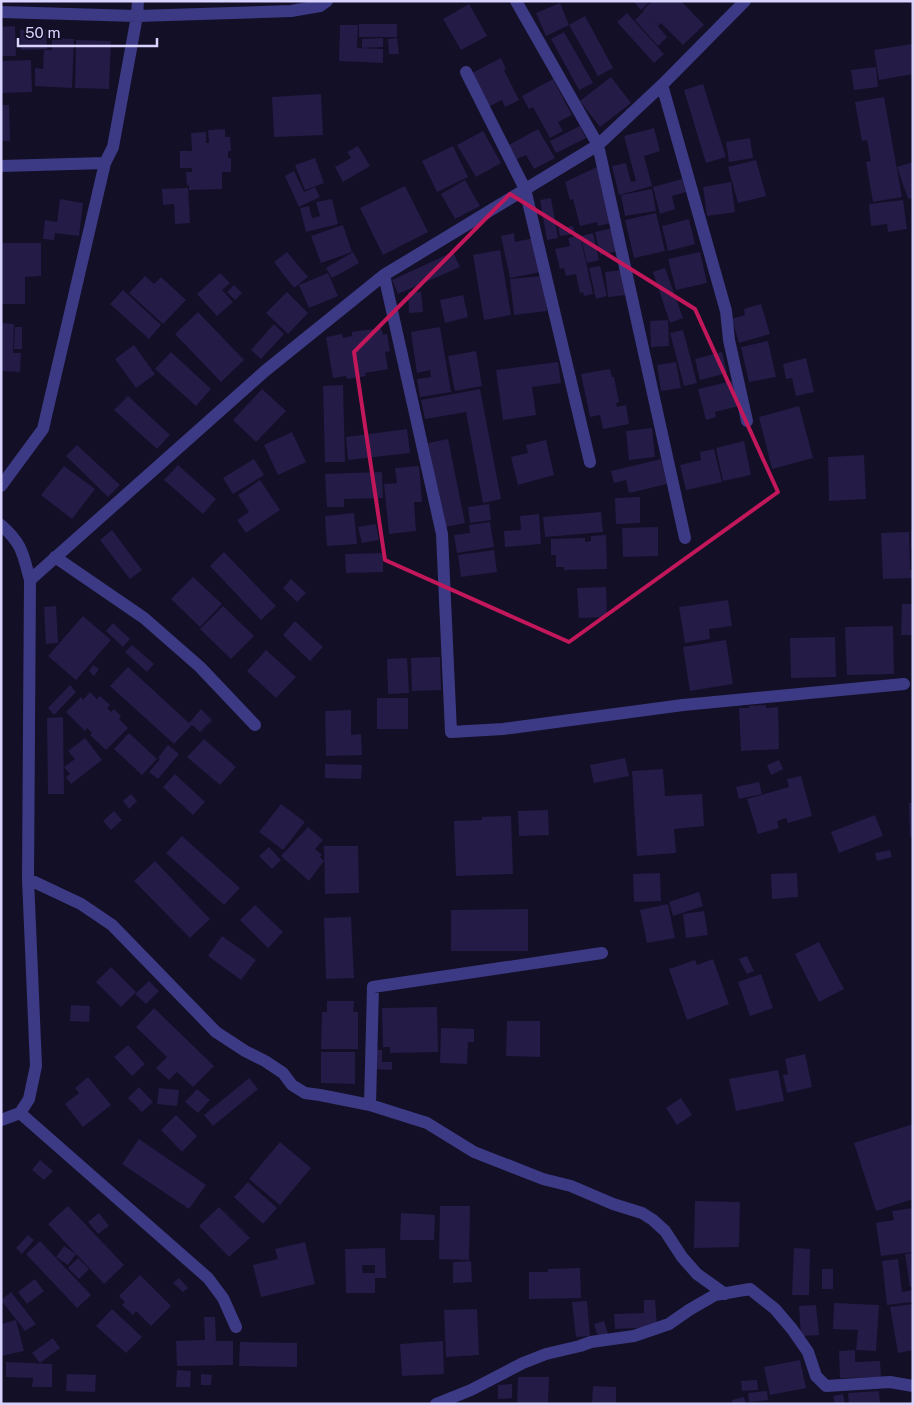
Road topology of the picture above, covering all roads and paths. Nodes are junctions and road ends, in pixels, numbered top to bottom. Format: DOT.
graph roads {
  1 [pos="138,1"];
  2 [pos="326,1"];
  3 [pos="516,1"];
  4 [pos="745,1"];
  5 [pos="1,12"];
  6 [pos="137,16"];
  7 [pos="466,72"];
  8 [pos="662,85"];
  9 [pos="598,145"];
  10 [pos="105,163"];
  11 [pos="1,166"];
  12 [pos="525,189"];
  13 [pos="384,275"];
  14 [pos="747,421"];
  15 [pos="590,462"];
  16 [pos="1,486"];
  17 [pos="1,525"];
  18 [pos="685,538"];
  19 [pos="55,557"];
  20 [pos="30,580"];
  21 [pos="904,684"];
  22 [pos="255,725"];
  23 [pos="28,879"];
  24 [pos="602,953"];
  25 [pos="370,1105"];
  26 [pos="20,1113"];
  27 [pos="1,1120"];
  28 [pos="725,1294"];
  29 [pos="236,1327"];
  30 [pos="913,1386"];
  31 [pos="436,1404"];
  1 -- 6 [label="street"];
  2 -- 6 [label="street"];
  3 -- 9 [label="street"];
  4 -- 8 [label="street"];
  5 -- 6 [label="street"];
  6 -- 10 [label="street"];
  7 -- 12 [label="street"];
  8 -- 9 [label="street"];
  8 -- 14 [label="street"];
  9 -- 12 [label="street"];
  9 -- 18 [label="street"];
  10 -- 11 [label="street"];
  10 -- 16 [label="street"];
  12 -- 13 [label="street"];
  12 -- 15 [label="street"];
  13 -- 19 [label="street"];
  13 -- 21 [label="street"];
  17 -- 20 [label="street"];
  19 -- 20 [label="street"];
  19 -- 22 [label="street"];
  20 -- 23 [label="street"];
  23 -- 25 [label="street"];
  23 -- 26 [label="street"];
  24 -- 25 [label="street"];
  25 -- 28 [label="street"];
  26 -- 27 [label="street"];
  26 -- 29 [label="street"];
  28 -- 30 [label="street"];
  28 -- 31 [label="street"];
}
